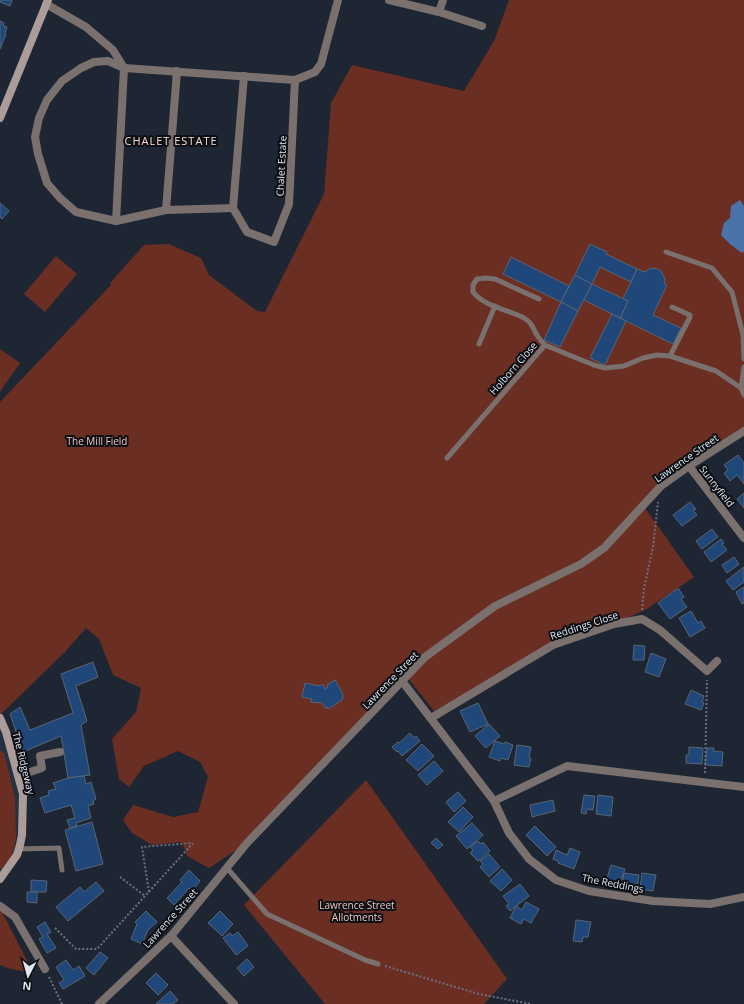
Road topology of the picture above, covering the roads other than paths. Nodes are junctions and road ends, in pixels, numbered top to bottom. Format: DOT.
graph roads {
  1 [pos="338,0"];
  2 [pos="389,0"];
  3 [pos="443,0"];
  4 [pos="47,2"];
  5 [pos="439,12"];
  6 [pos="482,26"];
  7 [pos="124,68"];
  8 [pos="177,71"];
  9 [pos="244,76"];
  10 [pos="296,80"];
  11 [pos="0,118"];
  12 [pos="233,208"];
  13 [pos="166,210"];
  14 [pos="116,221"];
  15 [pos="666,252"];
  16 [pos="539,299"];
  17 [pos="496,306"];
  18 [pos="672,307"];
  19 [pos="479,344"];
  20 [pos="545,345"];
  21 [pos="670,356"];
  22 [pos="744,359"];
  23 [pos="744,367"];
  24 [pos="741,388"];
  25 [pos="744,395"];
  26 [pos="744,431"];
  27 [pos="447,458"];
  28 [pos="688,466"];
  29 [pos="744,538"];
  30 [pos="716,661"];
  31 [pos="402,681"];
  32 [pos="0,718"];
  33 [pos="432,718"];
  34 [pos="60,752"];
  35 [pos="18,776"];
  36 [pos="744,786"];
  37 [pos="494,801"];
  38 [pos="19,849"];
  39 [pos="227,868"];
  40 [pos="62,870"];
  41 [pos="0,879"];
  42 [pos="744,897"];
  43 [pos="0,906"];
  44 [pos="171,936"];
  45 [pos="378,964"];
  46 [pos="45,969"];
  47 [pos="99,1004"];
  48 [pos="234,1004"];
  1 -- 10 [label="street"];
  2 -- 5 [label="street"];
  3 -- 5 [label="street"];
  4 -- 7 [label="street"];
  4 -- 11 [label="main road"];
  5 -- 6 [label="street"];
  7 -- 8 [label="street"];
  7 -- 14 [label="street"];
  7 -- 14 [label="street"];
  8 -- 9 [label="street"];
  8 -- 13 [label="street"];
  9 -- 10 [label="street"];
  9 -- 12 [label="street"];
  10 -- 12 [label="street, Chalet Estate"];
  12 -- 13 [label="street"];
  13 -- 14 [label="street"];
  15 -- 22 [label="lane"];
  16 -- 17 [label="lane"];
  17 -- 19 [label="lane"];
  17 -- 20 [label="lane"];
  18 -- 21 [label="lane"];
  20 -- 21 [label="lane, Holborn Close"];
  20 -- 27 [label="lane, Holborn Close"];
  21 -- 24 [label="lane, Holborn Close"];
  23 -- 24 [label="lane"];
  24 -- 25 [label="lane"];
  26 -- 28 [label="street, Lawrence Street"];
  28 -- 29 [label="street, Sunnyfield"];
  28 -- 31 [label="street, Lawrence Street"];
  30 -- 33 [label="street, Reddings Close"];
  31 -- 33 [label="street, The Reddings"];
  31 -- 39 [label="street, Lawrence Street"];
  32 -- 35 [label="main road, The Ridgeway"];
  33 -- 37 [label="street, The Reddings"];
  34 -- 35 [label="street"];
  35 -- 38 [label="main road, The Ridgeway"];
  36 -- 37 [label="street"];
  37 -- 42 [label="street, The Reddings"];
  38 -- 40 [label="lane"];
  38 -- 41 [label="main road, The Ridgeway"];
  39 -- 44 [label="street, Lawrence Street"];
  39 -- 45 [label="lane"];
  43 -- 46 [label="street"];
  44 -- 47 [label="street, Lawrence Street"];
  44 -- 48 [label="street"];
}
